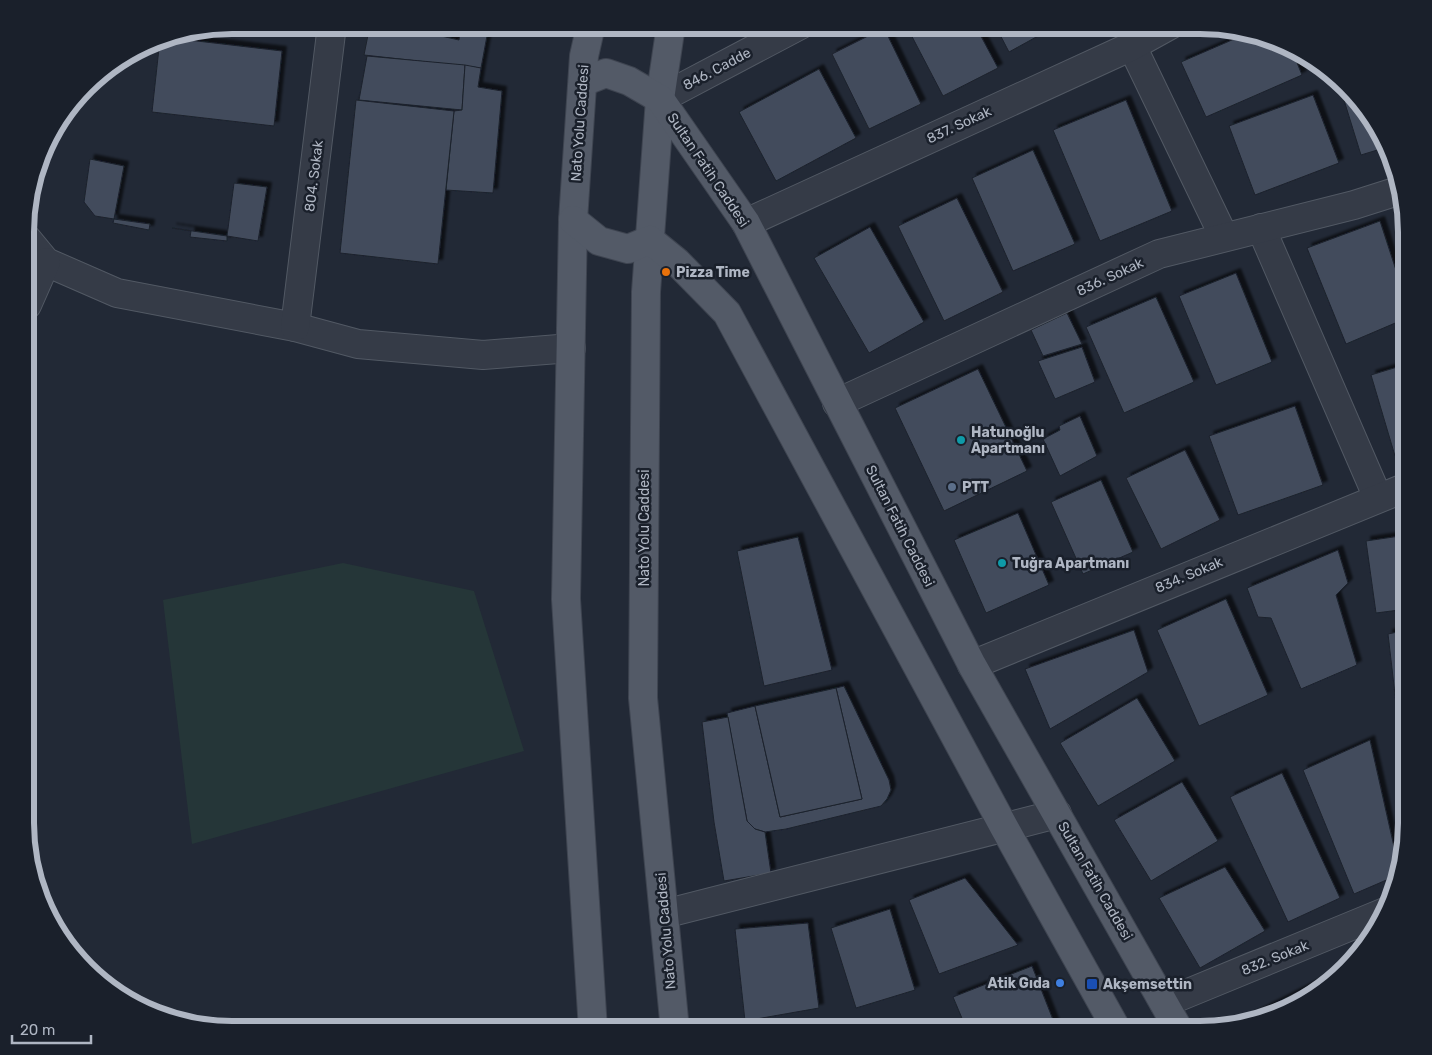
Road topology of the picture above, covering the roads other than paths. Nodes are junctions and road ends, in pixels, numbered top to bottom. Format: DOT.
graph roads {
  1 [pos="331,34"];
  2 [pos="589,34"];
  3 [pos="670,34"];
  4 [pos="783,34"];
  5 [pos="1154,34"];
  6 [pos="1132,46"];
  7 [pos="583,82"];
  8 [pos="660,99"];
  9 [pos="1394,192"];
  10 [pos="573,220"];
  11 [pos="746,223"];
  12 [pos="1260,228"];
  13 [pos="1224,238"];
  14 [pos="650,240"];
  15 [pos="34,247"];
  16 [pos="46,262"];
  17 [pos="34,289"];
  18 [pos="295,327"];
  19 [pos="571,348"];
  20 [pos="837,403"];
  21 [pos="1398,490"];
  22 [pos="1378,498"];
  23 [pos="972,665"];
  24 [pos="1057,814"];
  25 [pos="1004,827"];
  26 [pos="664,914"];
  27 [pos="1375,916"];
  28 [pos="1164,1003"];
  29 [pos="592,1021"];
  30 [pos="674,1021"];
  31 [pos="1112,1021"];
  32 [pos="1174,1021"];
  1 -- 18 [label="street, 804. Sokak"];
  2 -- 7 [label="main road, Nato Yolu Caddesi"];
  3 -- 8 [label="main road, Nato Yolu Caddesi"];
  4 -- 8 [label="street, 846. Cadde"];
  5 -- 6 [label="street, 837. Sokak"];
  6 -- 11 [label="street, 837. Sokak"];
  6 -- 13 [label="street"];
  7 -- 8 [label="main road, Sultan Fatih Caddesi"];
  7 -- 10 [label="main road, Nato Yolu Caddesi"];
  8 -- 11 [label="main road, Sultan Fatih Caddesi"];
  8 -- 14 [label="main road, Nato Yolu Caddesi"];
  9 -- 12 [label="street, 836. Sokak"];
  10 -- 14 [label="main road"];
  10 -- 19 [label="main road, Nato Yolu Caddesi"];
  11 -- 20 [label="main road, Sultan Fatih Caddesi"];
  12 -- 13 [label="street, 836. Sokak"];
  12 -- 22 [label="street"];
  13 -- 20 [label="street, 836. Sokak"];
  14 -- 25 [label="main road"];
  14 -- 26 [label="main road, Nato Yolu Caddesi"];
  15 -- 16 [label="street"];
  16 -- 17 [label="street"];
  16 -- 18 [label="street"];
  18 -- 19 [label="street"];
  19 -- 29 [label="main road, Nato Yolu Caddesi"];
  20 -- 23 [label="main road, Sultan Fatih Caddesi"];
  21 -- 22 [label="street, 834. Sokak"];
  22 -- 23 [label="street, 834. Sokak"];
  23 -- 24 [label="main road, Sultan Fatih Caddesi"];
  24 -- 25 [label="street"];
  24 -- 28 [label="main road, Sultan Fatih Caddesi"];
  25 -- 26 [label="street"];
  25 -- 31 [label="main road"];
  26 -- 30 [label="main road, Nato Yolu Caddesi"];
  27 -- 28 [label="street, 832. Sokak"];
  28 -- 32 [label="main road, Sultan Fatih Caddesi"];
}
